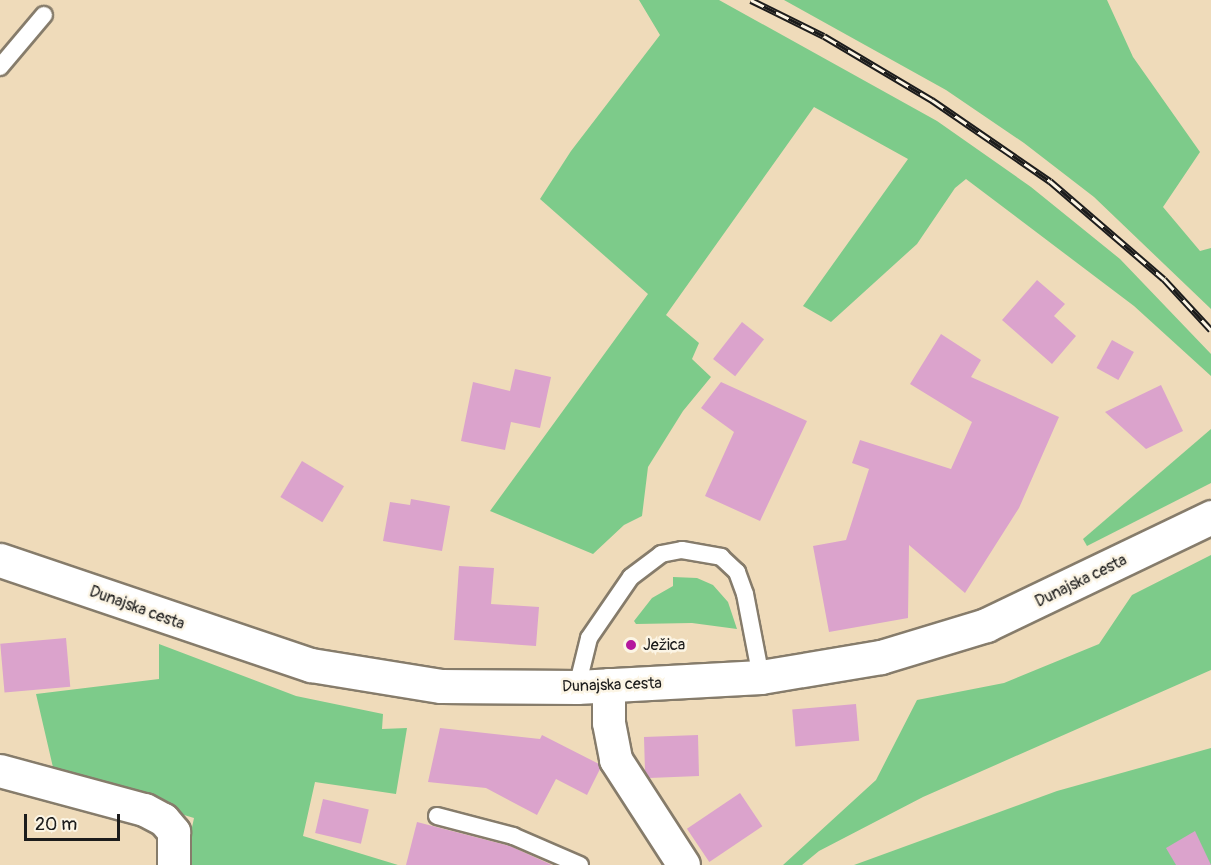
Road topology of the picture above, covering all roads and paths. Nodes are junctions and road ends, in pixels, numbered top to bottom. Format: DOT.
graph roads {
  1 [pos="44,15"];
  2 [pos="0,67"];
  3 [pos="1211,517"];
  4 [pos="0,560"];
  5 [pos="761,677"];
  6 [pos="609,685"];
  7 [pos="577,687"];
  8 [pos="0,771"];
  9 [pos="438,816"];
  10 [pos="174,865"];
  11 [pos="580,865"];
  12 [pos="684,865"];
  1 -- 2 [label="lane"];
  3 -- 5 [label="main road, Dunajska cesta"];
  4 -- 7 [label="main road, Dunajska cesta"];
  5 -- 6 [label="main road, Dunajska cesta"];
  5 -- 7 [label="lane"];
  6 -- 7 [label="main road, Dunajska cesta"];
  6 -- 12 [label="street"];
  8 -- 10 [label="street"];
  9 -- 11 [label="lane"];
}
